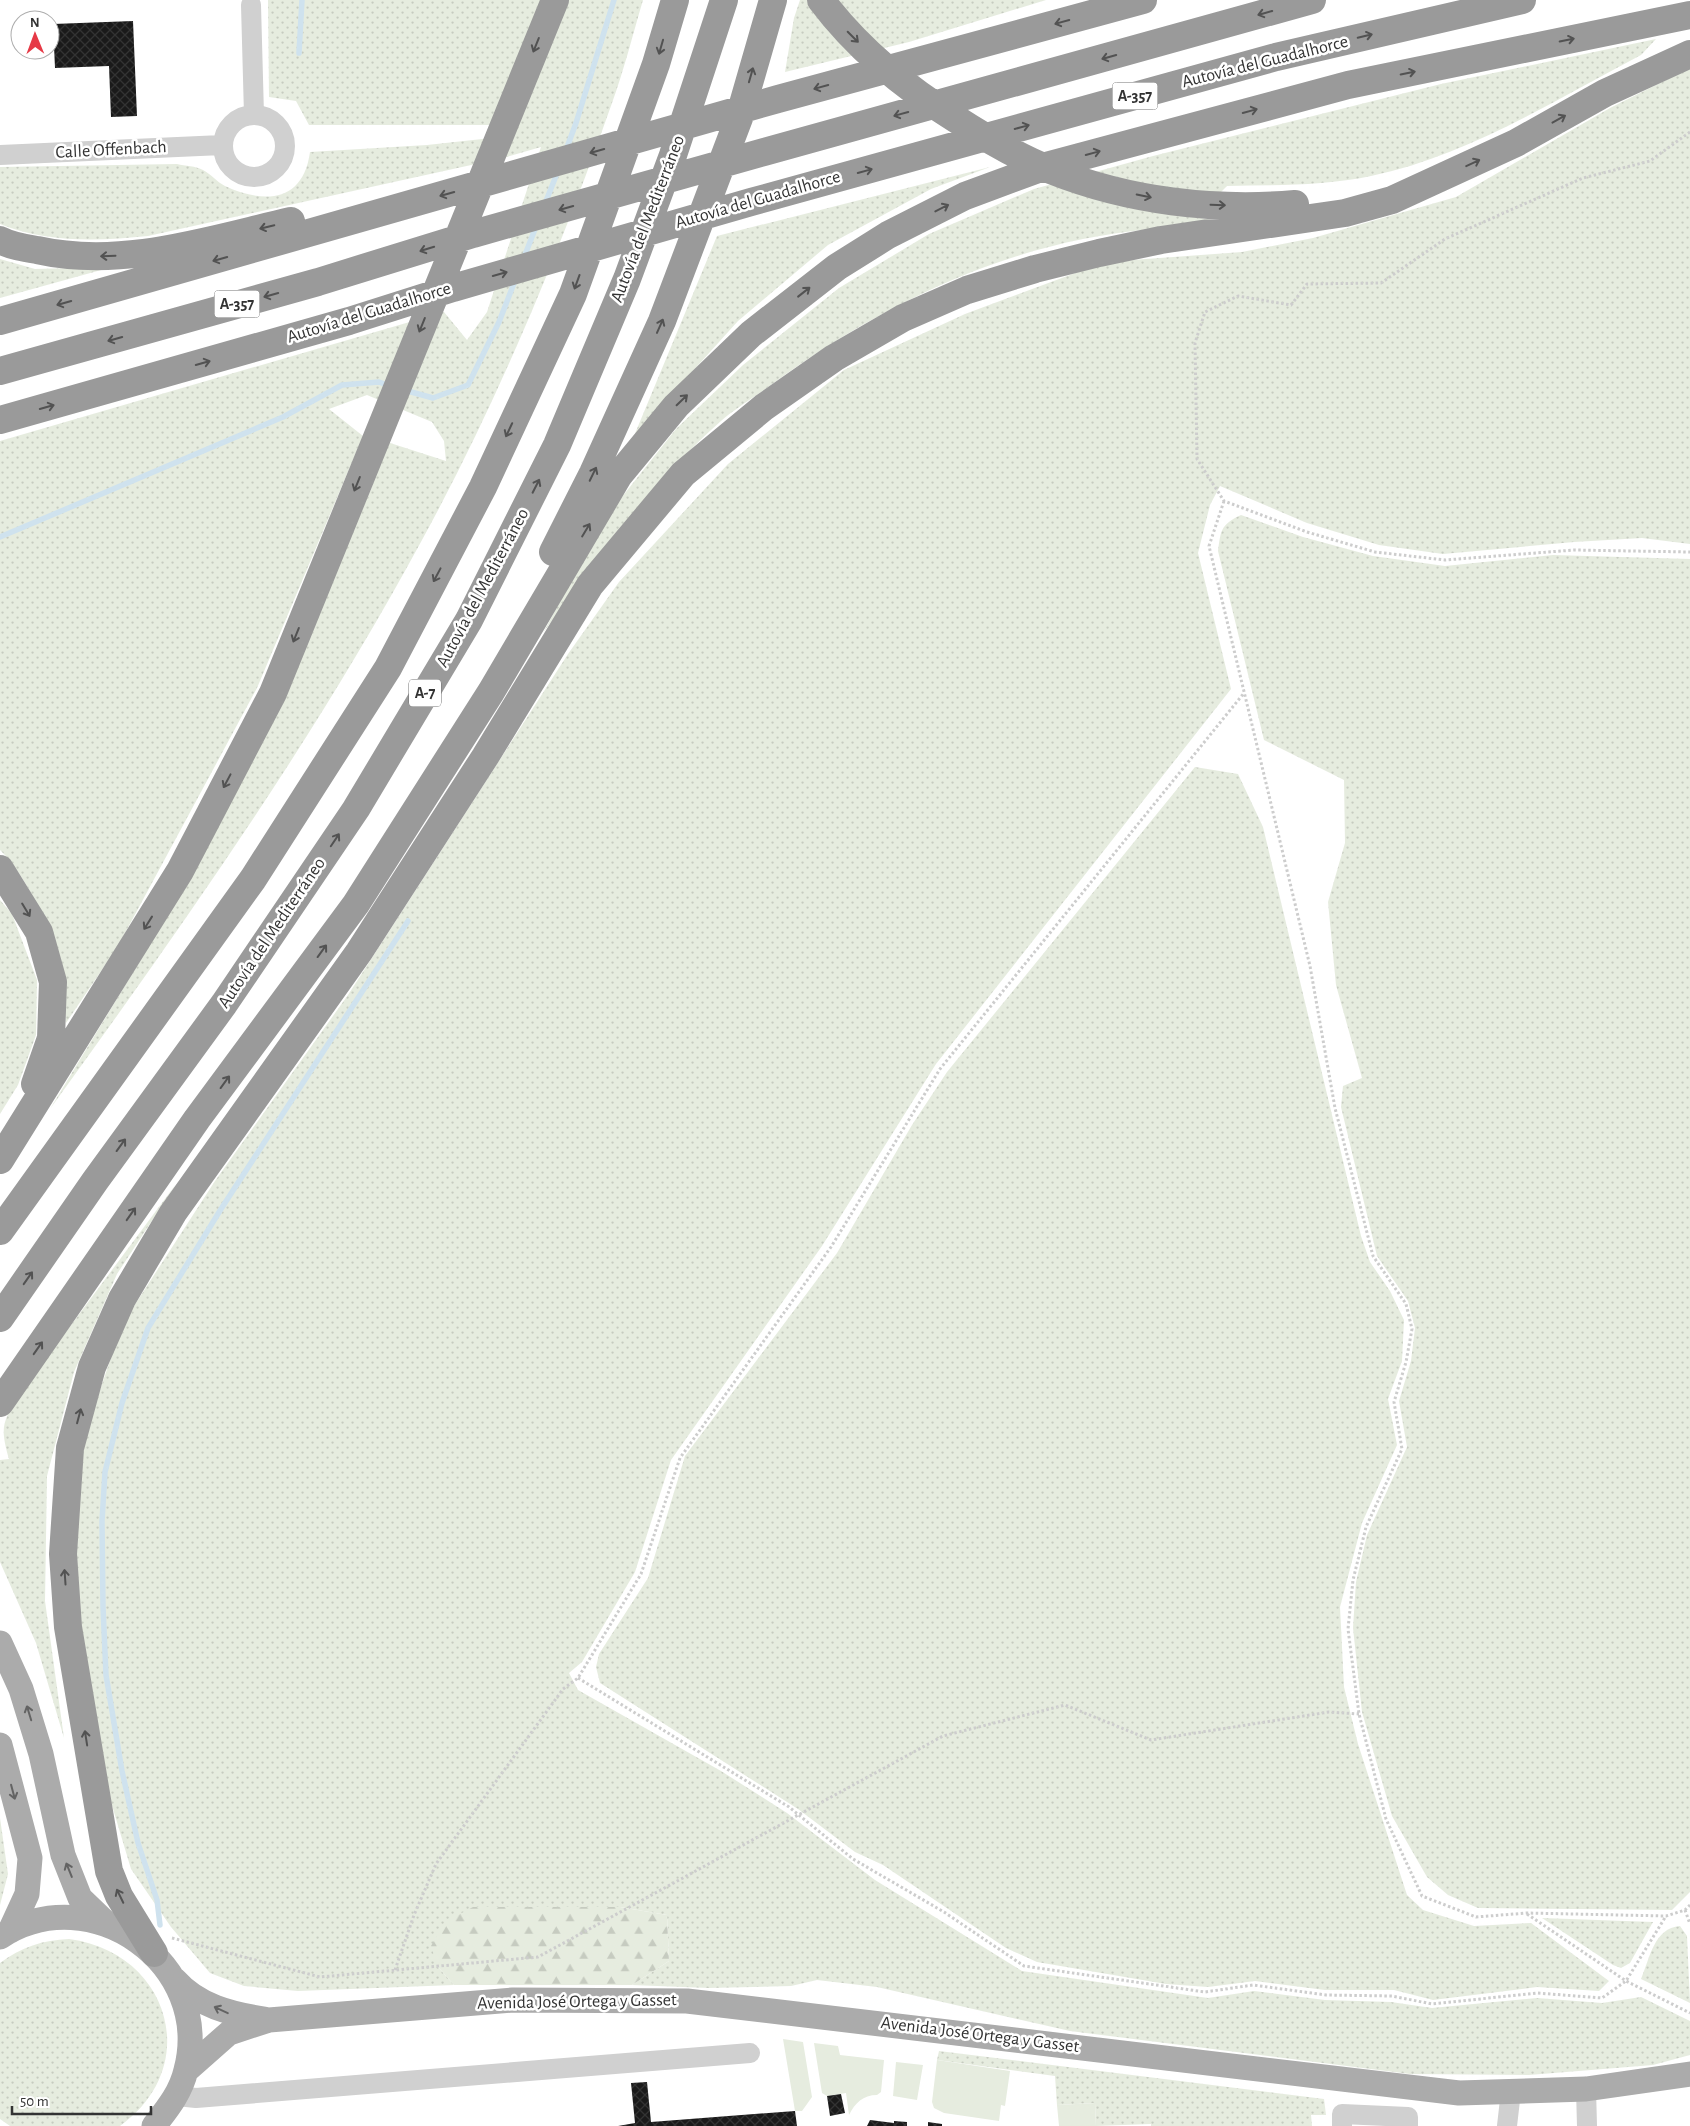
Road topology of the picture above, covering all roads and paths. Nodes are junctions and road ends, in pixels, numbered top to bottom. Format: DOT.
graph roads {
  1 [pos="554,0"];
  2 [pos="674,0"];
  3 [pos="724,0"];
  4 [pos="773,0"];
  5 [pos="821,0"];
  6 [pos="1143,0"];
  7 [pos="1312,0"];
  8 [pos="1522,0"];
  9 [pos="251,5"];
  10 [pos="1690,15"];
  11 [pos="1690,54"];
  12 [pos="254,115"];
  13 [pos="1690,132"];
  14 [pos="222,145"];
  15 [pos="0,155"];
  16 [pos="1430,184"];
  17 [pos="385,212"];
  18 [pos="0,240"];
  19 [pos="0,321"];
  20 [pos="0,371"];
  21 [pos="0,420"];
  22 [pos="1224,501"];
  23 [pos="1690,552"];
  24 [pos="1244,693"];
  25 [pos="443,766"];
  26 [pos="0,869"];
  27 [pos="0,1142"];
  28 [pos="0,1160"];
  29 [pos="0,1231"];
  30 [pos="0,1318"];
  31 [pos="5,1395"];
  32 [pos="0,1643"];
  33 [pos="578,1678"];
  34 [pos="1359,1714"];
  35 [pos="0,1745"];
  36 [pos="798,1816"];
  37 [pos="1690,1905"];
  38 [pos="1686,1910"];
  39 [pos="1526,1913"];
  40 [pos="1666,1916"];
  41 [pos="106,1923"];
  42 [pos="1690,1924"];
  43 [pos="140,1930"];
  44 [pos="5,1934"];
  45 [pos="154,1953"];
  46 [pos="395,1970"];
  47 [pos="175,1980"];
  48 [pos="1626,1981"];
  49 [pos="1690,2013"];
  50 [pos="269,2020"];
  51 [pos="750,2053"];
  52 [pos="186,2070"];
  53 [pos="1690,2074"];
  54 [pos="1586,2088"];
  55 [pos="1511,2091"];
  56 [pos="176,2096"];
  57 [pos="154,2126"];
  58 [pos="1342,2126"];
  59 [pos="1408,2126"];
  60 [pos="1507,2126"];
  61 [pos="1587,2126"];
  1 -- 28 [label="highway, one-way"];
  2 -- 29 [label="highway, A-7, one-way"];
  30 -- 3 [label="highway, Autovía del Mediterráneo / A-7, one-way"];
  25 -- 4 [label="highway, one-way"];
  5 -- 16 [label="highway, one-way"];
  6 -- 17 [label="highway, one-way"];
  7 -- 20 [label="highway, A-357, one-way"];
  21 -- 8 [label="highway, Autovía del Guadalhorce / A-357, one-way"];
  9 -- 12 [label="street"];
  25 -- 10 [label="highway, one-way"];
  16 -- 11 [label="highway, one-way"];
  12 -- 14 [label="street"];
  12 -- 14 [label="street"];
  13 -- 22 [label="path"];
  14 -- 15 [label="street, Calle Offenbach"];
  43 -- 16 [label="highway, one-way"];
  17 -- 18 [label="highway, one-way"];
  17 -- 19 [label="highway, one-way"];
  22 -- 23 [label="path"];
  22 -- 24 [label="path"];
  24 -- 33 [label="path"];
  24 -- 34 [label="path"];
  31 -- 25 [label="highway, one-way"];
  26 -- 27 [label="highway, one-way"];
  41 -- 32 [label="main road, one-way"];
  33 -- 36 [label="path"];
  33 -- 46 [label="path"];
  34 -- 36 [label="path"];
  34 -- 39 [label="path"];
  35 -- 44 [label="main road, one-way"];
  36 -- 46 [label="path"];
  36 -- 48 [label="path"];
  37 -- 38 [label="path"];
  38 -- 40 [label="path"];
  38 -- 42 [label="path"];
  39 -- 40 [label="path"];
  39 -- 48 [label="path"];
  40 -- 48 [label="path"];
  41 -- 44 [label="main road"];
  41 -- 45 [label="main road"];
  43 -- 45 [label="highway"];
  43 -- 46 [label="path"];
  45 -- 47 [label="main road"];
  50 -- 47 [label="main road, Avenida José Ortega y Gasset, one-way"];
  47 -- 52 [label="main road"];
  48 -- 49 [label="path"];
  50 -- 52 [label="main road, Avenida José Ortega y Gasset"];
  50 -- 55 [label="main road, Avenida José Ortega y Gasset"];
  51 -- 56 [label="street"];
  52 -- 56 [label="main road"];
  53 -- 54 [label="main road, Avenida José Ortega y Gasset"];
  54 -- 55 [label="main road, Avenida José Ortega y Gasset"];
  54 -- 61 [label="street"];
  55 -- 60 [label="street"];
  56 -- 57 [label="main road"];
  58 -- 59 [label="street"];
}
